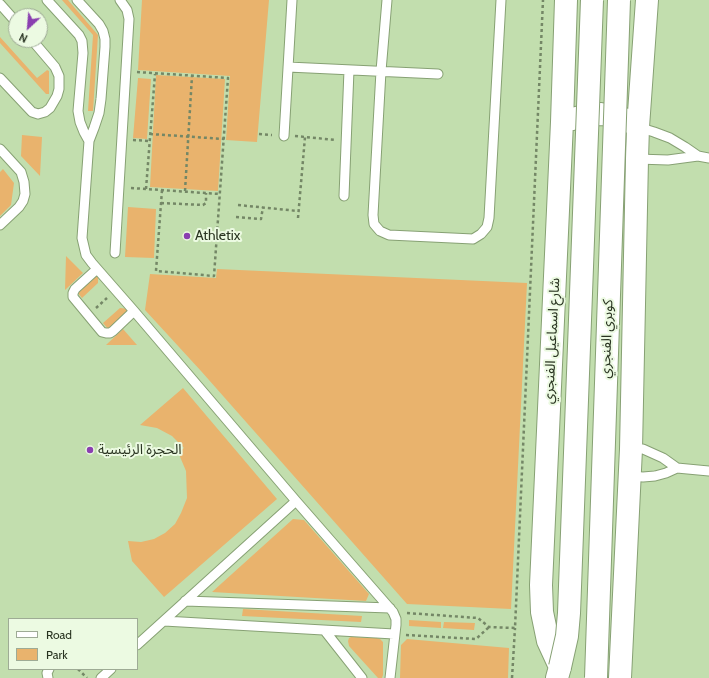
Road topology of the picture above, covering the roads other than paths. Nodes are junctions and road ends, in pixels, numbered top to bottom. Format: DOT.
graph roads {
  1 [pos="47,0"];
  2 [pos="77,0"];
  3 [pos="120,0"];
  4 [pos="292,0"];
  5 [pos="387,0"];
  6 [pos="501,0"];
  7 [pos="566,0"];
  8 [pos="592,0"];
  9 [pos="619,0"];
  10 [pos="648,0"];
  11 [pos="0,4"];
  12 [pos="8,13"];
  13 [pos="39,48"];
  14 [pos="288,67"];
  15 [pos="349,70"];
  16 [pos="382,71"];
  17 [pos="564,71"];
  18 [pos="438,74"];
  19 [pos="642,77"];
  20 [pos="0,78"];
  21 [pos="562,122"];
  22 [pos="638,127"];
  23 [pos="284,136"];
  24 [pos="89,141"];
  25 [pos="0,149"];
  26 [pos="698,156"];
  27 [pos="709,158"];
  28 [pos="637,160"];
  29 [pos="344,196"];
  30 [pos="0,225"];
  31 [pos="115,253"];
  32 [pos="97,269"];
  33 [pos="134,311"];
  34 [pos="631,449"];
  35 [pos="677,468"];
  36 [pos="709,470"];
  37 [pos="630,476"];
  38 [pos="296,501"];
  39 [pos="185,601"];
  40 [pos="390,608"];
  41 [pos="164,621"];
  42 [pos="325,631"];
  43 [pos="394,634"];
  44 [pos="138,644"];
  45 [pos="110,670"];
  46 [pos="558,672"];
  47 [pos="101,678"];
  48 [pos="362,678"];
  49 [pos="390,678"];
  50 [pos="596,678"];
  51 [pos="620,678"];
  1 -- 24 [label="lane"];
  2 -- 24 [label="lane"];
  3 -- 31 [label="lane"];
  4 -- 14 [label="lane"];
  5 -- 16 [label="lane"];
  6 -- 16 [label="lane"];
  7 -- 17 [label="main road, شارع اسماعيل الفنجري"];
  8 -- 46 [label="main road, كوبري الفنجري, bridge"];
  9 -- 50 [label="main road, كوبري الفنجري, bridge"];
  10 -- 19 [label="main road"];
  11 -- 12 [label="lane"];
  13 -- 20 [label="lane"];
  14 -- 15 [label="lane"];
  14 -- 23 [label="lane"];
  15 -- 16 [label="lane"];
  15 -- 29 [label="lane"];
  16 -- 18 [label="lane"];
  17 -- 19 [label="main road"];
  17 -- 21 [label="main road, شارع اسماعيل الفنجري"];
  19 -- 22 [label="main road"];
  21 -- 22 [label="main road"];
  21 -- 46 [label="main road, شارع اسماعيل الفنجري"];
  22 -- 26 [label="lane"];
  22 -- 28 [label="main road"];
  24 -- 32 [label="lane"];
  25 -- 30 [label="lane"];
  26 -- 27 [label="lane"];
  26 -- 28 [label="lane"];
  28 -- 34 [label="main road"];
  32 -- 33 [label="lane"];
  32 -- 33 [label="lane"];
  33 -- 38 [label="lane"];
  34 -- 35 [label="lane"];
  34 -- 37 [label="main road"];
  35 -- 36 [label="lane"];
  35 -- 37 [label="lane"];
  37 -- 51 [label="main road"];
  38 -- 39 [label="lane"];
  38 -- 40 [label="lane"];
  39 -- 40 [label="lane"];
  39 -- 41 [label="lane"];
  40 -- 43 [label="lane"];
  41 -- 42 [label="lane"];
  41 -- 44 [label="lane"];
  42 -- 43 [label="lane"];
  42 -- 48 [label="lane"];
  43 -- 49 [label="lane"];
  45 -- 47 [label="lane"];
}
